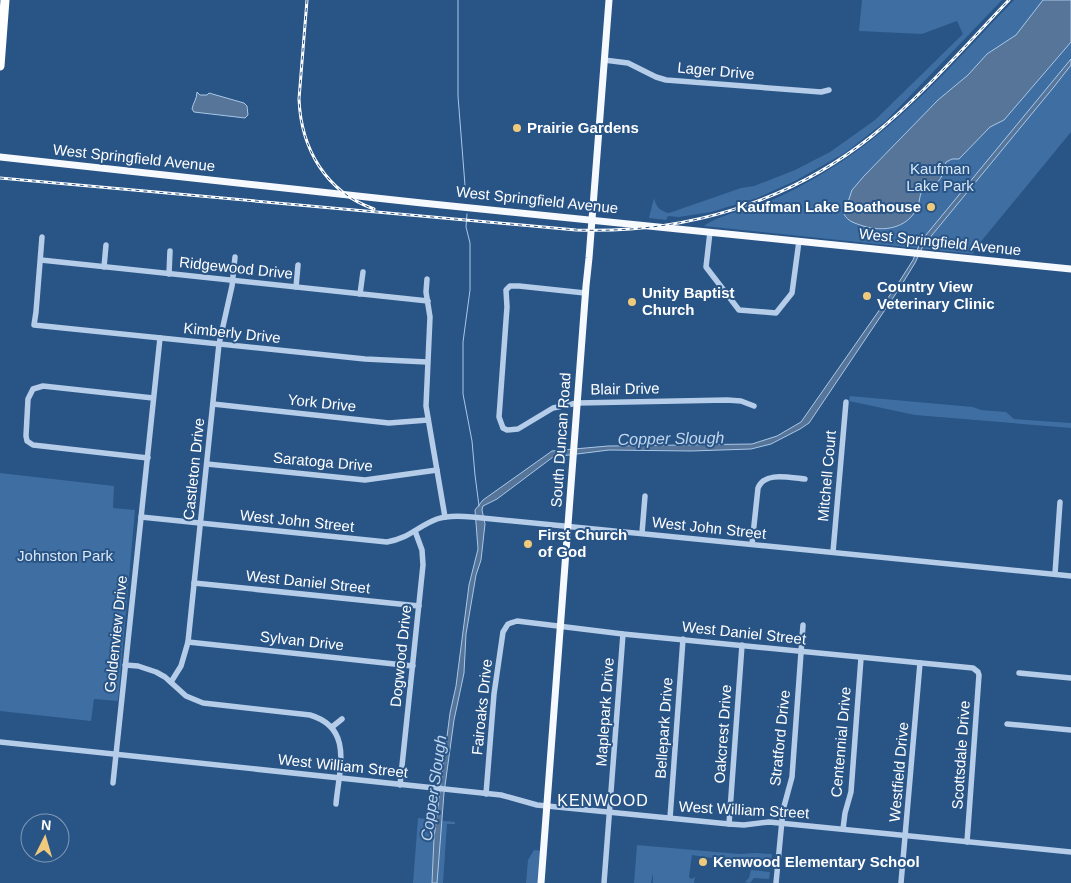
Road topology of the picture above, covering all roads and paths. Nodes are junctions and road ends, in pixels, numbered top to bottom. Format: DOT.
graph roads {
  1 [pos="5,0"];
  2 [pos="609,0"];
  3 [pos="604,60"];
  4 [pos="0,66"];
  5 [pos="829,90"];
  6 [pos="0,157"];
  7 [pos="592,219"];
  8 [pos="710,232"];
  9 [pos="42,237"];
  10 [pos="799,241"];
  11 [pos="106,245"];
  12 [pos="170,251"];
  13 [pos="235,257"];
  14 [pos="41,260"];
  15 [pos="298,265"];
  16 [pos="104,267"];
  17 [pos="1071,269"];
  18 [pos="362,272"];
  19 [pos="169,274"];
  20 [pos="427,279"];
  21 [pos="232,280"];
  22 [pos="296,287"];
  23 [pos="585,293"];
  24 [pos="360,294"];
  25 [pos="428,301"];
  26 [pos="160,338"];
  27 [pos="219,344"];
  28 [pos="427,362"];
  29 [pos="153,398"];
  30 [pos="846,402"];
  31 [pos="577,403"];
  32 [pos="213,404"];
  33 [pos="754,406"];
  34 [pos="428,420"];
  35 [pos="148,458"];
  36 [pos="207,464"];
  37 [pos="437,470"];
  38 [pos="805,479"];
  39 [pos="645,496"];
  40 [pos="1060,502"];
  41 [pos="141,517"];
  42 [pos="445,517"];
  43 [pos="201,523"];
  44 [pos="568,526"];
  45 [pos="415,531"];
  46 [pos="642,533"];
  47 [pos="752,544"];
  48 [pos="833,552"];
  49 [pos="1055,574"];
  50 [pos="1071,576"];
  51 [pos="194,582"];
  52 [pos="419,606"];
  53 [pos="508,624"];
  54 [pos="803,625"];
  55 [pos="560,626"];
  56 [pos="623,634"];
  57 [pos="683,639"];
  58 [pos="188,642"];
  59 [pos="742,645"];
  60 [pos="802,651"];
  61 [pos="861,658"];
  62 [pos="920,663"];
  63 [pos="126,665"];
  64 [pos="412,666"];
  65 [pos="977,670"];
  66 [pos="1019,673"];
  67 [pos="1071,678"];
  68 [pos="171,682"];
  69 [pos="342,719"];
  70 [pos="1007,724"];
  71 [pos="332,727"];
  72 [pos="1071,730"];
  73 [pos="0,742"];
  74 [pos="116,755"];
  75 [pos="338,778"];
  76 [pos="113,783"];
  77 [pos="400,785"];
  78 [pos="486,794"];
  79 [pos="336,804"];
  80 [pos="547,806"];
  81 [pos="610,812"];
  82 [pos="670,818"];
  83 [pos="782,823"];
  84 [pos="729,824"];
  85 [pos="844,829"];
  86 [pos="906,836"];
  87 [pos="967,842"];
  88 [pos="1071,852"];
  89 [pos="542,883"];
  90 [pos="604,883"];
  91 [pos="776,883"];
  92 [pos="901,883"];
  1 -- 4 [label="highway"];
  2 -- 3 [label="main road, South Duncan Road"];
  3 -- 5 [label="street, Lager Drive"];
  3 -- 7 [label="main road, South Duncan Road"];
  6 -- 7 [label="main road, West Springfield Avenue"];
  7 -- 8 [label="main road, West Springfield Avenue"];
  7 -- 23 [label="main road, South Duncan Road"];
  8 -- 10 [label="main road, West Springfield Avenue"];
  8 -- 10 [label="street"];
  9 -- 14 [label="street"];
  10 -- 17 [label="main road, West Springfield Avenue"];
  11 -- 16 [label="street"];
  12 -- 19 [label="street"];
  13 -- 21 [label="street, Castleton Drive"];
  14 -- 16 [label="street, Ridgewood Drive"];
  14 -- 26 [label="street, Kimberly Drive"];
  15 -- 22 [label="street"];
  16 -- 19 [label="street, Ridgewood Drive"];
  18 -- 24 [label="street"];
  19 -- 21 [label="street, Ridgewood Drive"];
  20 -- 25 [label="street"];
  21 -- 22 [label="street, Ridgewood Drive"];
  21 -- 27 [label="street, Castleton Drive"];
  22 -- 24 [label="street, Ridgewood Drive"];
  23 -- 31 [label="main road, South Duncan Road"];
  23 -- 31 [label="street, Blair Drive"];
  24 -- 25 [label="street, Ridgewood Drive"];
  25 -- 28 [label="street"];
  26 -- 27 [label="street, Kimberly Drive"];
  26 -- 29 [label="street, Goldenview Drive"];
  27 -- 28 [label="street, Kimberly Drive"];
  27 -- 32 [label="street, Castleton Drive"];
  28 -- 34 [label="street"];
  29 -- 35 [label="street, Goldenview Drive"];
  29 -- 35 [label="street"];
  30 -- 48 [label="street, Mitchell Court"];
  31 -- 33 [label="street, Blair Drive"];
  31 -- 44 [label="main road, South Duncan Road"];
  32 -- 34 [label="street, York Drive"];
  32 -- 36 [label="street, Castleton Drive"];
  34 -- 37 [label="street"];
  35 -- 41 [label="street, Goldenview Drive"];
  36 -- 37 [label="street, Saratoga Drive"];
  36 -- 43 [label="street, Castleton Drive"];
  37 -- 42 [label="street"];
  38 -- 47 [label="street"];
  39 -- 46 [label="street"];
  40 -- 49 [label="street"];
  41 -- 43 [label="street, West John Street"];
  41 -- 63 [label="street, Goldenview Drive"];
  42 -- 44 [label="street, West John Street"];
  42 -- 45 [label="street, West John Street"];
  43 -- 45 [label="street, West John Street"];
  43 -- 51 [label="street, Castleton Drive"];
  44 -- 46 [label="street, West John Street"];
  44 -- 55 [label="main road, South Duncan Road"];
  45 -- 52 [label="street, Dogwood Drive"];
  46 -- 47 [label="street, West John Street"];
  47 -- 48 [label="street, West John Street"];
  48 -- 49 [label="street, West John Street"];
  49 -- 50 [label="street, West John Street"];
  51 -- 52 [label="street, West Daniel Street"];
  51 -- 58 [label="street, Castleton Drive"];
  52 -- 64 [label="street, Dogwood Drive"];
  53 -- 55 [label="street, West Daniel Street"];
  53 -- 78 [label="street, Fairoaks Drive"];
  54 -- 60 [label="street, Stratford Drive"];
  55 -- 56 [label="street, West Daniel Street"];
  55 -- 80 [label="main road, South Duncan Road"];
  56 -- 57 [label="street, West Daniel Street"];
  56 -- 81 [label="street, Maplepark Drive"];
  57 -- 59 [label="street, West Daniel Street"];
  57 -- 82 [label="street, Bellepark Drive"];
  58 -- 64 [label="street, Sylvan Drive"];
  58 -- 68 [label="street, Castleton Drive"];
  59 -- 60 [label="street, West Daniel Street"];
  59 -- 84 [label="street, Oakcrest Drive"];
  60 -- 61 [label="street, West Daniel Street"];
  60 -- 83 [label="street, Stratford Drive"];
  61 -- 62 [label="street, West Daniel Street"];
  61 -- 85 [label="street, Centennial Drive"];
  62 -- 65 [label="street, West Daniel Street"];
  62 -- 86 [label="street, Westfield Drive"];
  63 -- 68 [label="street"];
  63 -- 74 [label="street, Goldenview Drive"];
  64 -- 77 [label="street, Dogwood Drive"];
  65 -- 87 [label="street, Scottsdale Drive"];
  66 -- 67 [label="street"];
  68 -- 71 [label="street"];
  69 -- 71 [label="street"];
  70 -- 72 [label="street"];
  71 -- 75 [label="street"];
  73 -- 74 [label="street, West William Street"];
  74 -- 75 [label="street, West William Street"];
  74 -- 76 [label="street, Goldenview Drive"];
  75 -- 77 [label="street, West William Street"];
  75 -- 79 [label="street"];
  77 -- 78 [label="street, West William Street"];
  78 -- 80 [label="street, West William Street"];
  80 -- 81 [label="street, West William Street"];
  80 -- 89 [label="main road, South Duncan Road"];
  81 -- 82 [label="street, West William Street"];
  81 -- 90 [label="street, Maplepark Drive"];
  82 -- 84 [label="street, West William Street"];
  83 -- 84 [label="street, West William Street"];
  83 -- 85 [label="street, West William Street"];
  83 -- 91 [label="street, Stratford Drive"];
  85 -- 86 [label="street, West William Street"];
  86 -- 87 [label="street, West William Street"];
  86 -- 92 [label="street, Westfield Drive"];
  87 -- 88 [label="street, West William Street"];
}
